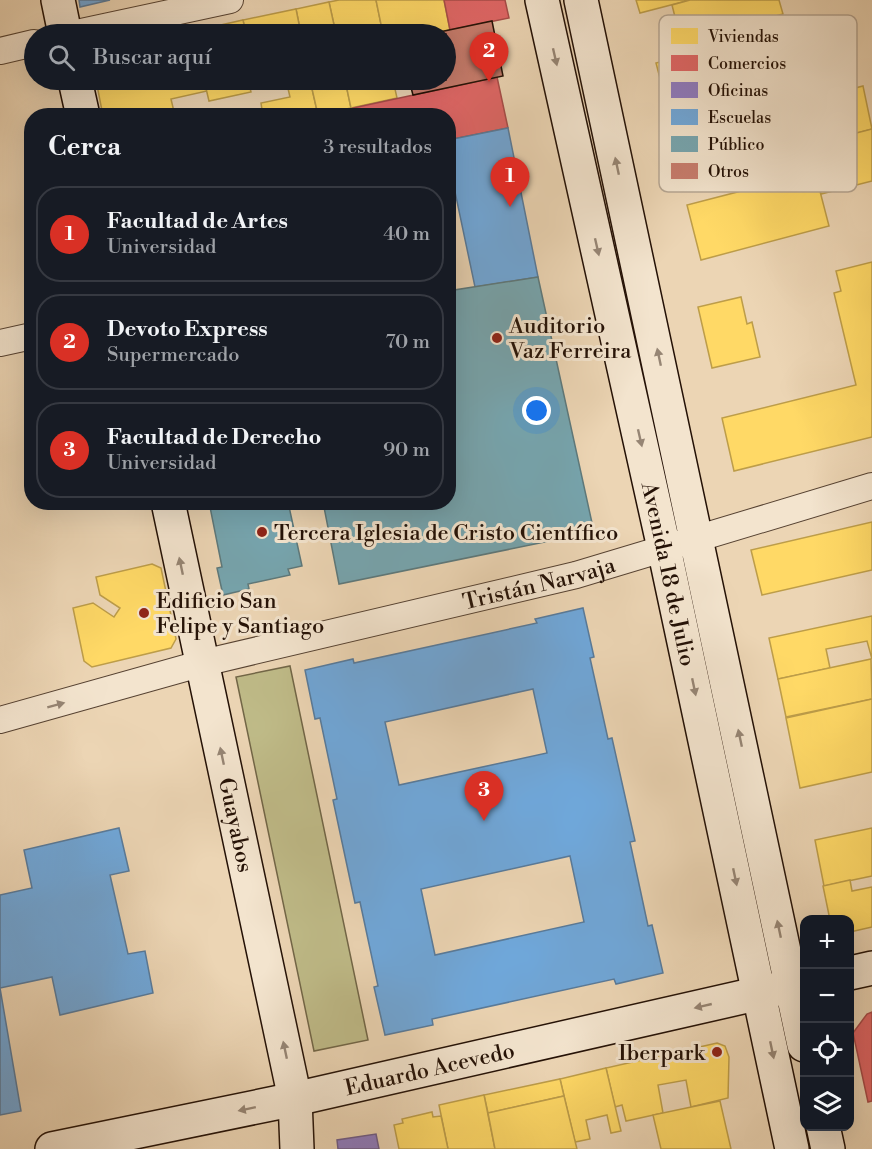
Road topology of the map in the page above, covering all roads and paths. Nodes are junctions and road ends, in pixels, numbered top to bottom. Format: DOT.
graph roads {
  1 [pos="58,0"];
  2 [pos="230,0"];
  3 [pos="542,0"];
  4 [pos="581,0"];
  5 [pos="63,24"];
  6 [pos="118,24"];
  7 [pos="24,45"];
  8 [pos="0,51"];
  9 [pos="77,90"];
  10 [pos="81,108"];
  11 [pos="24,338"];
  12 [pos="0,343"];
  13 [pos="872,486"];
  14 [pos="170,510"];
  15 [pos="698,537"];
  16 [pos="664,548"];
  17 [pos="203,663"];
  18 [pos="0,720"];
  19 [pos="872,968"];
  20 [pos="854,972"];
  21 [pos="798,985"];
  22 [pos="760,993"];
  23 [pos="802,1023"];
  24 [pos="295,1099"];
  25 [pos="824,1131"];
  26 [pos="52,1149"];
  27 [pos="297,1149"];
  28 [pos="792,1149"];
  29 [pos="828,1149"];
  1 -- 5 [label="main road"];
  2 -- 6 [label="street"];
  3 -- 16 [label="main road, Avenida 18 de Julio, one-way"];
  15 -- 4 [label="main road, Avenida 18 de Julio, one-way"];
  7 -- 8 [label="street"];
  9 -- 10 [label="main road"];
  11 -- 12 [label="street"];
  13 -- 15 [label="street, Tristán Narvaja"];
  17 -- 14 [label="main road, Guayabos, one-way"];
  15 -- 16 [label="street, Tristán Narvaja"];
  21 -- 15 [label="main road, Avenida 18 de Julio, one-way"];
  16 -- 17 [label="street, Tristán Narvaja"];
  16 -- 22 [label="main road, Avenida 18 de Julio, one-way"];
  18 -- 17 [label="street, Tristán Narvaja, one-way"];
  24 -- 17 [label="main road, Guayabos, one-way"];
  19 -- 20 [label="main road"];
  21 -- 22 [label="main road, Eduardo Acevedo"];
  21 -- 23 [label="main road, Avenida 18 de Julio"];
  22 -- 24 [label="main road, Eduardo Acevedo, one-way"];
  22 -- 28 [label="main road, Avenida 18 de Julio, one-way"];
  24 -- 26 [label="main road, Eduardo Acevedo, one-way"];
  24 -- 27 [label="main road, Guayabos"];
  25 -- 29 [label="main road"];
}
